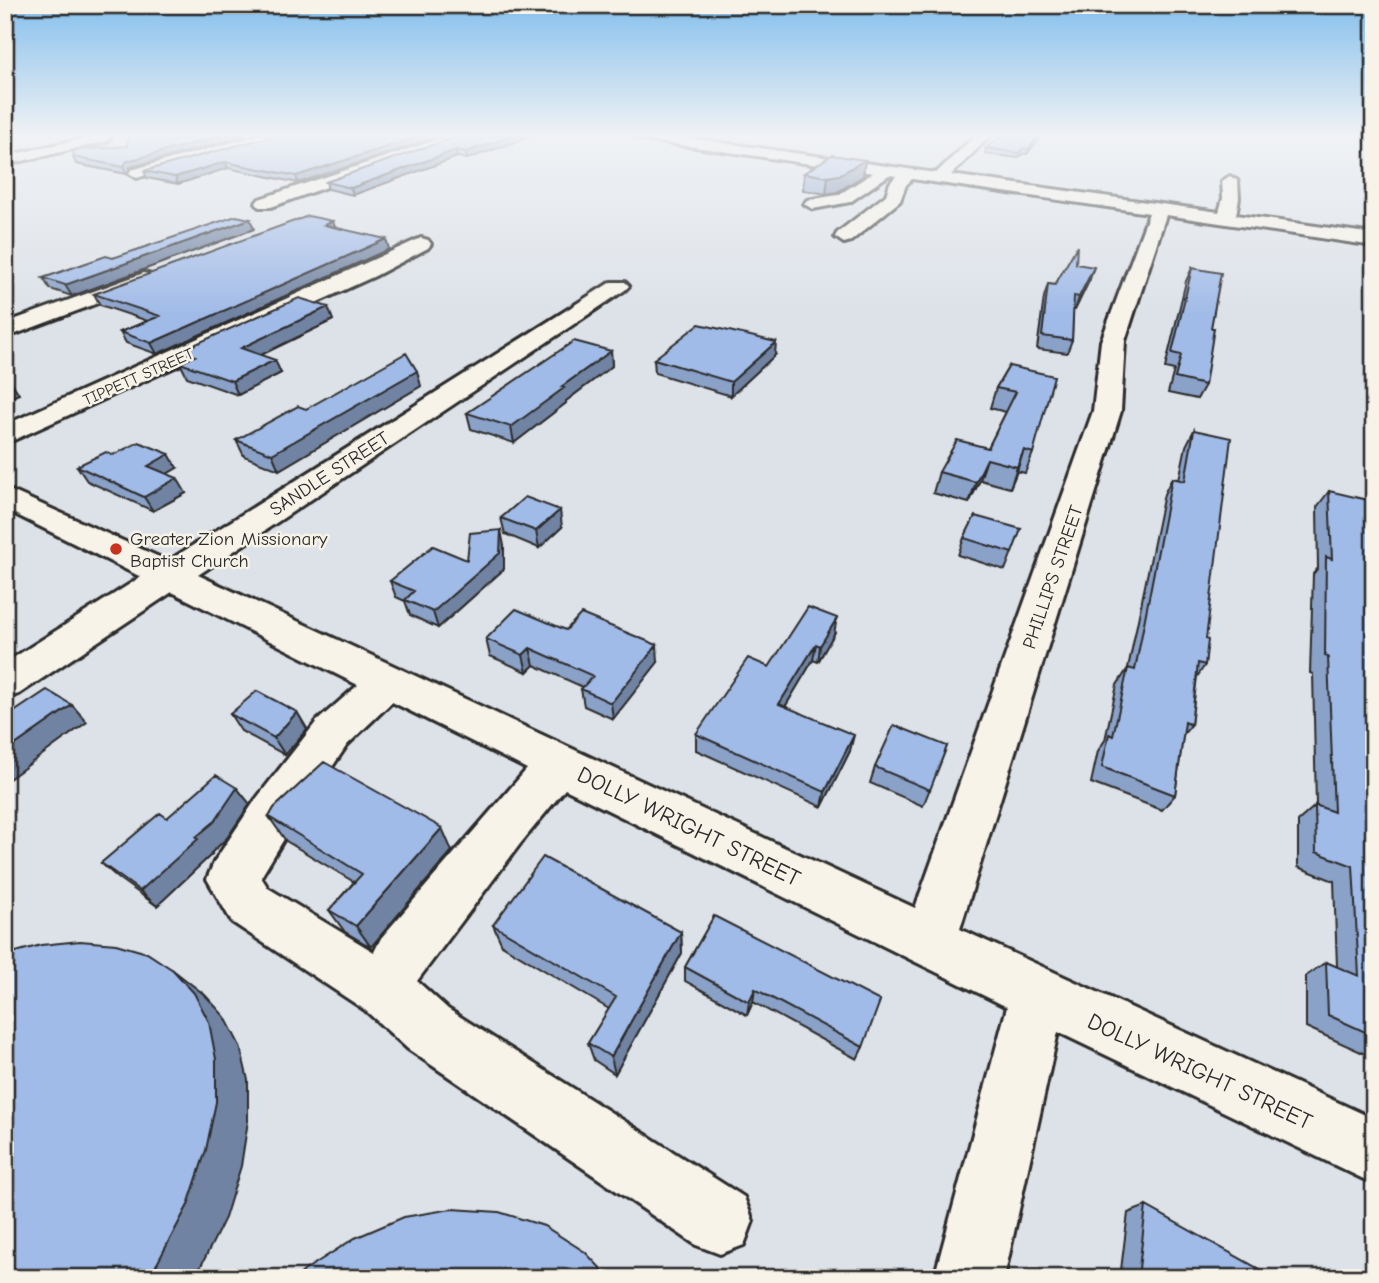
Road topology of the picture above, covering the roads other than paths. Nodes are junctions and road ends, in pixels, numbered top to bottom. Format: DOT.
graph roads {
  1 [pos="289,195"];
  2 [pos="854,195"];
  3 [pos="895,195"];
  4 [pos="1062,195"];
  5 [pos="1231,195"];
  6 [pos="265,203"];
  7 [pos="813,204"];
  8 [pos="1159,209"];
  9 [pos="1226,219"];
  10 [pos="844,237"];
  11 [pos="1374,240"];
  12 [pos="421,244"];
  13 [pos="160,272"];
  14 [pos="618,286"];
  15 [pos="5,331"];
  16 [pos="5,436"];
  17 [pos="5,497"];
  18 [pos="169,577"];
  19 [pos="388,682"];
  20 [pos="5,683"];
  21 [pos="559,764"];
  22 [pos="929,942"];
  23 [pos="385,990"];
  24 [pos="1038,994"];
  25 [pos="1374,1152"];
  26 [pos="720,1221"];
  27 [pos="969,1278"];
  1 -- 6 [label="street"];
  2 -- 7 [label="street"];
  3 -- 10 [label="street"];
  4 -- 8 [label="street"];
  5 -- 9 [label="street"];
  8 -- 9 [label="street"];
  8 -- 22 [label="street, PHILLIPS STREET"];
  9 -- 11 [label="street"];
  12 -- 16 [label="street, TIPPETT STREET"];
  13 -- 15 [label="street"];
  14 -- 18 [label="street, SANDLE STREET"];
  17 -- 18 [label="street, DOLLY WRIGHT STREET"];
  18 -- 19 [label="street, DOLLY WRIGHT STREET"];
  18 -- 20 [label="street, SANDLE STREET"];
  19 -- 21 [label="street, DOLLY WRIGHT STREET"];
  19 -- 23 [label="street"];
  21 -- 22 [label="street, DOLLY WRIGHT STREET"];
  21 -- 23 [label="street"];
  22 -- 24 [label="street, DOLLY WRIGHT STREET"];
  23 -- 26 [label="street"];
  24 -- 25 [label="street, DOLLY WRIGHT STREET"];
  24 -- 27 [label="street"];
}
